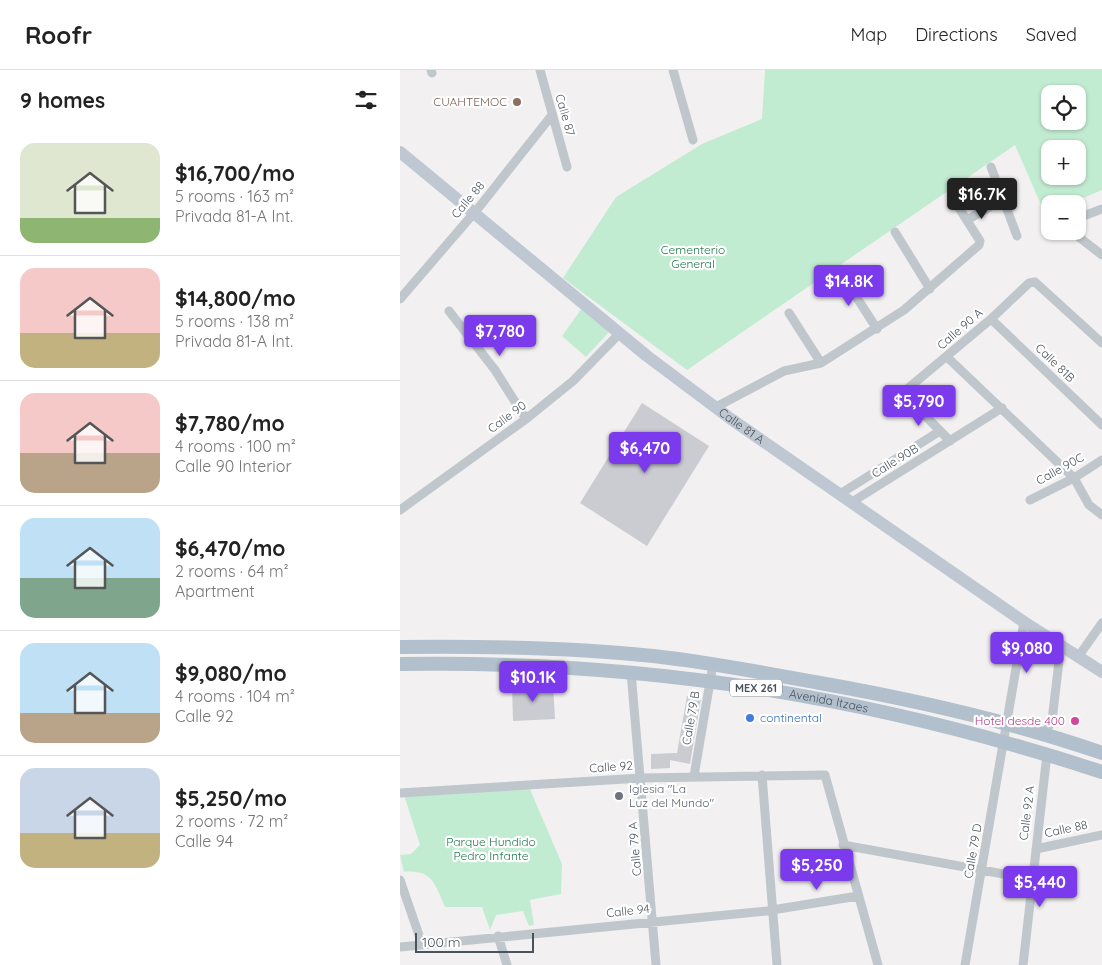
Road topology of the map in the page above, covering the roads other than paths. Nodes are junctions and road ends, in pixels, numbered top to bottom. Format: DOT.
graph roads {
  1 [pos="540,70"];
  2 [pos="673,70"];
  3 [pos="552,115"];
  4 [pos="693,140"];
  5 [pos="400,152"];
  6 [pos="991,167"];
  7 [pos="567,168"];
  8 [pos="1003,199"];
  9 [pos="954,200"];
  10 [pos="1102,209"];
  11 [pos="474,214"];
  12 [pos="1086,215"];
  13 [pos="967,220"];
  14 [pos="896,232"];
  15 [pos="1017,236"];
  16 [pos="1083,240"];
  17 [pos="1102,255"];
  18 [pos="841,273"];
  19 [pos="930,289"];
  20 [pos="400,299"];
  21 [pos="449,311"];
  22 [pos="789,313"];
  23 [pos="991,319"];
  24 [pos="877,329"];
  25 [pos="619,334"];
  26 [pos="1102,344"];
  27 [pos="947,357"];
  28 [pos="822,363"];
  29 [pos="716,407"];
  30 [pos="1002,408"];
  31 [pos="526,419"];
  32 [pos="1102,425"];
  33 [pos="940,430"];
  34 [pos="950,441"];
  35 [pos="1102,460"];
  36 [pos="1074,478"];
  37 [pos="840,494"];
  38 [pos="1030,500"];
  39 [pos="852,502"];
  40 [pos="400,510"];
  41 [pos="1102,515"];
  42 [pos="1024,622"];
  43 [pos="1102,623"];
  44 [pos="1061,645"];
  45 [pos="447,646"];
  46 [pos="400,647"];
  47 [pos="594,651"];
  48 [pos="1078,657"];
  49 [pos="400,664"];
  50 [pos="447,664"];
  51 [pos="713,664"];
  52 [pos="592,668"];
  53 [pos="631,672"];
  54 [pos="1102,672"];
  55 [pos="710,680"];
  56 [pos="879,694"];
  57 [pos="876,710"];
  58 [pos="1007,723"];
  59 [pos="1045,733"];
  60 [pos="1004,741"];
  61 [pos="1102,753"];
  62 [pos="1047,754"];
  63 [pos="1102,772"];
  64 [pos="762,775"];
  65 [pos="694,776"];
  66 [pos="641,778"];
  67 [pos="400,793"];
  68 [pos="1102,835"];
  69 [pos="843,845"];
  70 [pos="1036,848"];
  71 [pos="982,871"];
  72 [pos="1032,879"];
  73 [pos="400,880"];
  74 [pos="858,896"];
  75 [pos="772,910"];
  76 [pos="653,921"];
  77 [pos="498,936"];
  78 [pos="422,944"];
  79 [pos="400,947"];
  80 [pos="507,965"];
  81 [pos="656,965"];
  82 [pos="777,965"];
  83 [pos="878,965"];
  84 [pos="966,965"];
  85 [pos="1023,965"];
  1 -- 3 [label="street, Calle 87"];
  2 -- 4 [label="street"];
  3 -- 7 [label="street, Calle 87"];
  3 -- 11 [label="street, Calle 88"];
  5 -- 11 [label="street, Calle 81 A"];
  6 -- 8 [label="street"];
  8 -- 13 [label="street"];
  8 -- 15 [label="street"];
  9 -- 13 [label="street"];
  10 -- 12 [label="street"];
  11 -- 20 [label="street, Calle 88"];
  11 -- 25 [label="street, Calle 81 A"];
  13 -- 19 [label="street"];
  14 -- 19 [label="street"];
  16 -- 17 [label="street"];
  18 -- 24 [label="street"];
  19 -- 24 [label="street"];
  21 -- 31 [label="street"];
  22 -- 28 [label="street"];
  23 -- 26 [label="street, Calle 90 A"];
  23 -- 27 [label="street, Calle 90 A"];
  23 -- 32 [label="street, Calle 81B"];
  24 -- 28 [label="street"];
  25 -- 29 [label="street, Calle 81 A"];
  25 -- 31 [label="street, Calle 90"];
  27 -- 30 [label="street"];
  27 -- 33 [label="street, Calle 90 A"];
  28 -- 29 [label="street"];
  29 -- 37 [label="street, Calle 81 A"];
  30 -- 34 [label="street, Calle 90B"];
  30 -- 36 [label="street"];
  31 -- 40 [label="street, Calle 90"];
  33 -- 34 [label="street"];
  33 -- 37 [label="street"];
  34 -- 39 [label="street, Calle 90B"];
  35 -- 36 [label="street, Calle 90C"];
  36 -- 38 [label="street, Calle 90C"];
  36 -- 41 [label="street"];
  37 -- 39 [label="street, Calle 81 A"];
  39 -- 42 [label="street, Calle 81 A"];
  42 -- 44 [label="street, Calle 81 A"];
  42 -- 58 [label="street"];
  43 -- 48 [label="street"];
  44 -- 48 [label="street, Calle 81 A"];
  44 -- 59 [label="street"];
  45 -- 46 [label="main road, Avenida Itzaes / MEX 261"];
  45 -- 47 [label="main road, Avenida Itzaes / MEX 261"];
  45 -- 50 [label="main road"];
  47 -- 51 [label="main road, Avenida Itzaes / MEX 261"];
  47 -- 52 [label="main road"];
  48 -- 54 [label="street, Calle 81 A"];
  49 -- 50 [label="main road, Avenida Itzaes / MEX 261"];
  50 -- 52 [label="main road, Avenida Itzaes / MEX 261"];
  51 -- 55 [label="street, Calle 79 B"];
  51 -- 56 [label="main road, Avenida Itzaes / MEX 261"];
  52 -- 53 [label="main road, Avenida Itzaes / MEX 261"];
  53 -- 55 [label="main road, Avenida Itzaes / MEX 261"];
  53 -- 66 [label="street, Calle 79 A"];
  55 -- 57 [label="main road, Avenida Itzaes / MEX 261"];
  55 -- 65 [label="street, Calle 79 B"];
  56 -- 57 [label="main road"];
  56 -- 58 [label="main road, Avenida Itzaes / MEX 261"];
  57 -- 60 [label="main road, Avenida Itzaes / MEX 261"];
  58 -- 59 [label="main road, Avenida Itzaes / MEX 261"];
  58 -- 60 [label="street"];
  59 -- 61 [label="main road, Avenida Itzaes / MEX 261"];
  60 -- 62 [label="main road, Avenida Itzaes / MEX 261"];
  60 -- 71 [label="street, Calle 79 D"];
  62 -- 63 [label="main road, Avenida Itzaes / MEX 261"];
  62 -- 70 [label="street, Calle 92 A"];
  64 -- 65 [label="street, Calle 92"];
  64 -- 69 [label="street, Calle 92"];
  64 -- 75 [label="street"];
  65 -- 66 [label="street, Calle 92"];
  66 -- 67 [label="street, Calle 92"];
  66 -- 76 [label="street, Calle 79 A"];
  68 -- 70 [label="street, Calle 88"];
  69 -- 71 [label="street"];
  69 -- 74 [label="street"];
  70 -- 72 [label="street, Calle 92 A"];
  71 -- 72 [label="street"];
  71 -- 84 [label="street, Calle 79 D"];
  72 -- 85 [label="street, Calle 92 A"];
  73 -- 78 [label="street"];
  74 -- 75 [label="street, Calle 94"];
  74 -- 83 [label="street"];
  75 -- 76 [label="street, Calle 94"];
  75 -- 82 [label="street"];
  76 -- 77 [label="street, Calle 94"];
  76 -- 81 [label="street, Calle 79 A"];
  77 -- 78 [label="street, Calle 94"];
  77 -- 80 [label="street"];
  78 -- 79 [label="street, Calle 94"];
}
